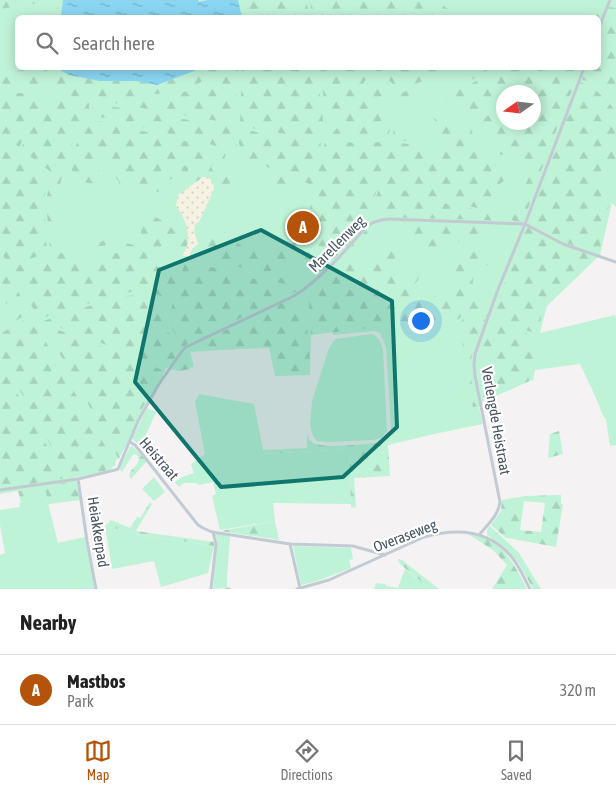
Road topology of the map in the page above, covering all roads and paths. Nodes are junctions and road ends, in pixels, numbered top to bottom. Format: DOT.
graph roads {
  1 [pos="610,0"];
  2 [pos="601,22"];
  3 [pos="583,70"];
  4 [pos="525,224"];
  5 [pos="616,262"];
  6 [pos="130,442"];
  7 [pos="78,479"];
  8 [pos="0,490"];
  9 [pos="212,532"];
  10 [pos="480,534"];
  11 [pos="290,544"];
  12 [pos="386,555"];
  13 [pos="96,589"];
  14 [pos="211,589"];
  15 [pos="298,589"];
  16 [pos="530,589"];
  1 -- 2 [label="street"];
  3 -- 4 [label="street, Verlengde Heistraat"];
  4 -- 5 [label="street"];
  4 -- 6 [label="street, Marellenweg"];
  4 -- 10 [label="street, Verlengde Heistraat"];
  6 -- 7 [label="street, Heistraat"];
  6 -- 9 [label="street, Heistraat"];
  7 -- 8 [label="street, Heistraat"];
  7 -- 13 [label="street, Heiakkerpad"];
  9 -- 11 [label="street, Heistraat"];
  9 -- 14 [label="street"];
  10 -- 12 [label="street, Overaseweg"];
  10 -- 16 [label="street, Overaseweg"];
  11 -- 12 [label="street, Heistraat"];
  11 -- 15 [label="street"];
  12 -- 15 [label="street, Overaseweg"];
}
